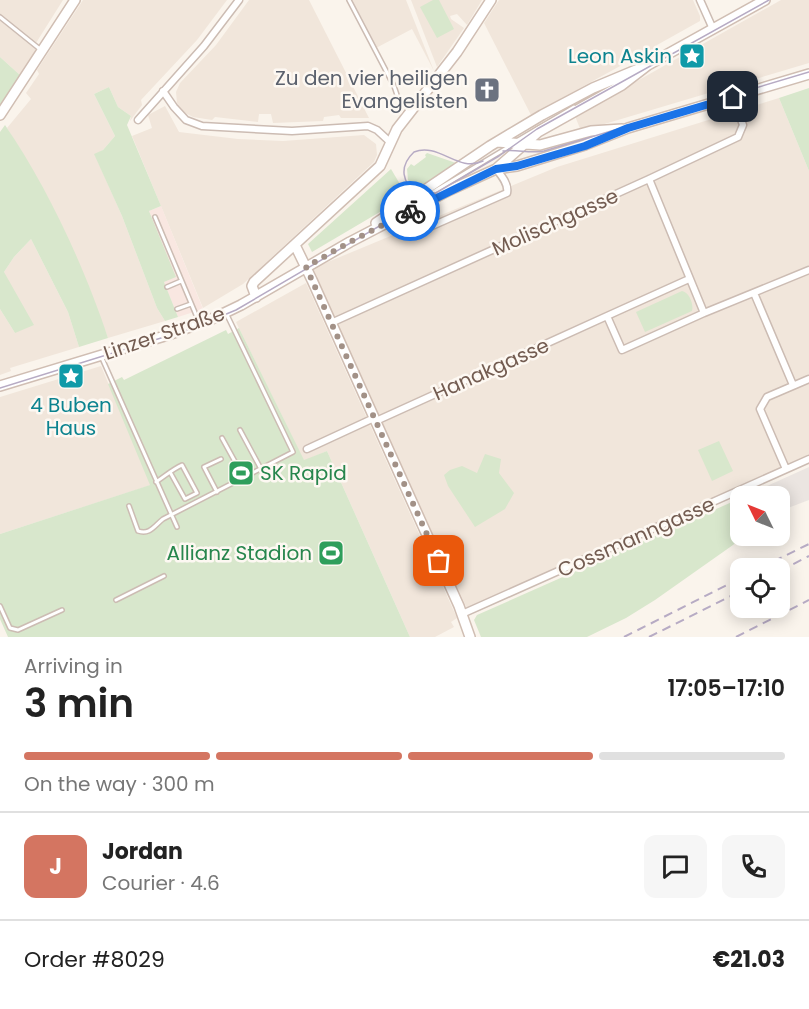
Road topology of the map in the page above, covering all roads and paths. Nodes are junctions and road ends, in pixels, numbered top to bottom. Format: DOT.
graph roads {
  1 [pos="75,0"];
  2 [pos="239,0"];
  3 [pos="349,0"];
  4 [pos="491,0"];
  5 [pos="700,0"];
  6 [pos="765,0"];
  7 [pos="0,17"];
  8 [pos="713,29"];
  9 [pos="43,51"];
  10 [pos="648,65"];
  11 [pos="809,74"];
  12 [pos="163,91"];
  13 [pos="733,97"];
  14 [pos="398,98"];
  15 [pos="0,115"];
  16 [pos="138,120"];
  17 [pos="628,128"];
  18 [pos="390,142"];
  19 [pos="495,142"];
  20 [pos="519,144"];
  21 [pos="496,169"];
  22 [pos="649,179"];
  23 [pos="420,206"];
  24 [pos="155,217"];
  25 [pos="350,242"];
  26 [pos="295,245"];
  27 [pos="306,267"];
  28 [pos="809,270"];
  29 [pos="689,279"];
  30 [pos="181,281"];
  31 [pos="167,287"];
  32 [pos="754,293"];
  33 [pos="256,297"];
  34 [pos="191,304"];
  35 [pos="177,309"];
  36 [pos="226,313"];
  37 [pos="704,313"];
  38 [pos="607,316"];
  39 [pos="331,323"];
  40 [pos="200,324"];
  41 [pos="101,355"];
  42 [pos="809,379"];
  43 [pos="793,386"];
  44 [pos="0,387"];
  45 [pos="375,419"];
  46 [pos="240,430"];
  47 [pos="222,438"];
  48 [pos="307,449"];
  49 [pos="221,459"];
  50 [pos="809,459"];
  51 [pos="261,469"];
  52 [pos="786,469"];
  53 [pos="170,472"];
  54 [pos="244,478"];
  55 [pos="156,482"];
  56 [pos="217,492"];
  57 [pos="129,506"];
  58 [pos="172,515"];
  59 [pos="177,527"];
  60 [pos="164,576"];
  61 [pos="116,600"];
  62 [pos="0,606"];
  63 [pos="62,610"];
  64 [pos="462,614"];
  65 [pos="470,637"];
  1 -- 9 [label="main road"];
  2 -- 12 [label="street"];
  3 -- 14 [label="lane"];
  4 -- 18 [label="main road"];
  5 -- 8 [label="street"];
  6 -- 8 [label="main road"];
  7 -- 9 [label="lane"];
  8 -- 10 [label="main road"];
  9 -- 15 [label="main road"];
  10 -- 19 [label="main road"];
  10 -- 20 [label="main road"];
  11 -- 13 [label="main road, Linzer Straße"];
  12 -- 16 [label="street"];
  12 -- 18 [label="street"];
  13 -- 17 [label="main road, Linzer Straße"];
  13 -- 22 [label="street, Molischgasse"];
  17 -- 20 [label="main road, Linzer Straße"];
  17 -- 21 [label="main road, Linzer Straße"];
  18 -- 26 [label="main road"];
  19 -- 20 [label="main road, Linzer Straße"];
  19 -- 25 [label="main road, Linzer Straße"];
  20 -- 21 [label="main road"];
  20 -- 25 [label="lane"];
  21 -- 23 [label="main road, Linzer Straße"];
  21 -- 23 [label="street"];
  22 -- 29 [label="street"];
  22 -- 39 [label="street, Molischgasse"];
  23 -- 25 [label="main road, Linzer Straße"];
  24 -- 30 [label="lane"];
  25 -- 27 [label="main road, Linzer Straße"];
  26 -- 27 [label="main road"];
  26 -- 33 [label="main road"];
  27 -- 33 [label="main road, Linzer Straße"];
  27 -- 39 [label="main road"];
  28 -- 32 [label="street"];
  29 -- 37 [label="street"];
  29 -- 38 [label="street, Hanakgasse"];
  30 -- 31 [label="lane"];
  30 -- 34 [label="lane"];
  32 -- 37 [label="street"];
  32 -- 43 [label="street"];
  33 -- 36 [label="main road, Linzer Straße"];
  34 -- 35 [label="lane"];
  34 -- 40 [label="lane"];
  36 -- 40 [label="main road, Linzer Straße"];
  36 -- 51 [label="lane"];
  37 -- 38 [label="street"];
  38 -- 45 [label="street, Hanakgasse"];
  39 -- 45 [label="main road"];
  40 -- 41 [label="main road, Linzer Straße"];
  41 -- 44 [label="main road, Linzer Straße"];
  41 -- 55 [label="lane"];
  42 -- 43 [label="street"];
  43 -- 52 [label="street"];
  45 -- 48 [label="street, Hanakgasse"];
  45 -- 64 [label="main road"];
  46 -- 51 [label="lane"];
  47 -- 54 [label="lane"];
  49 -- 56 [label="lane"];
  50 -- 52 [label="street, Cossmanngasse"];
  51 -- 54 [label="lane"];
  52 -- 64 [label="street, Cossmanngasse"];
  53 -- 53 [label="lane"];
  53 -- 55 [label="lane"];
  54 -- 56 [label="lane"];
  55 -- 58 [label="lane"];
  56 -- 58 [label="lane"];
  57 -- 58 [label="lane"];
  58 -- 59 [label="lane"];
  60 -- 61 [label="lane"];
  62 -- 63 [label="lane"];
  64 -- 65 [label="main road"];
}
